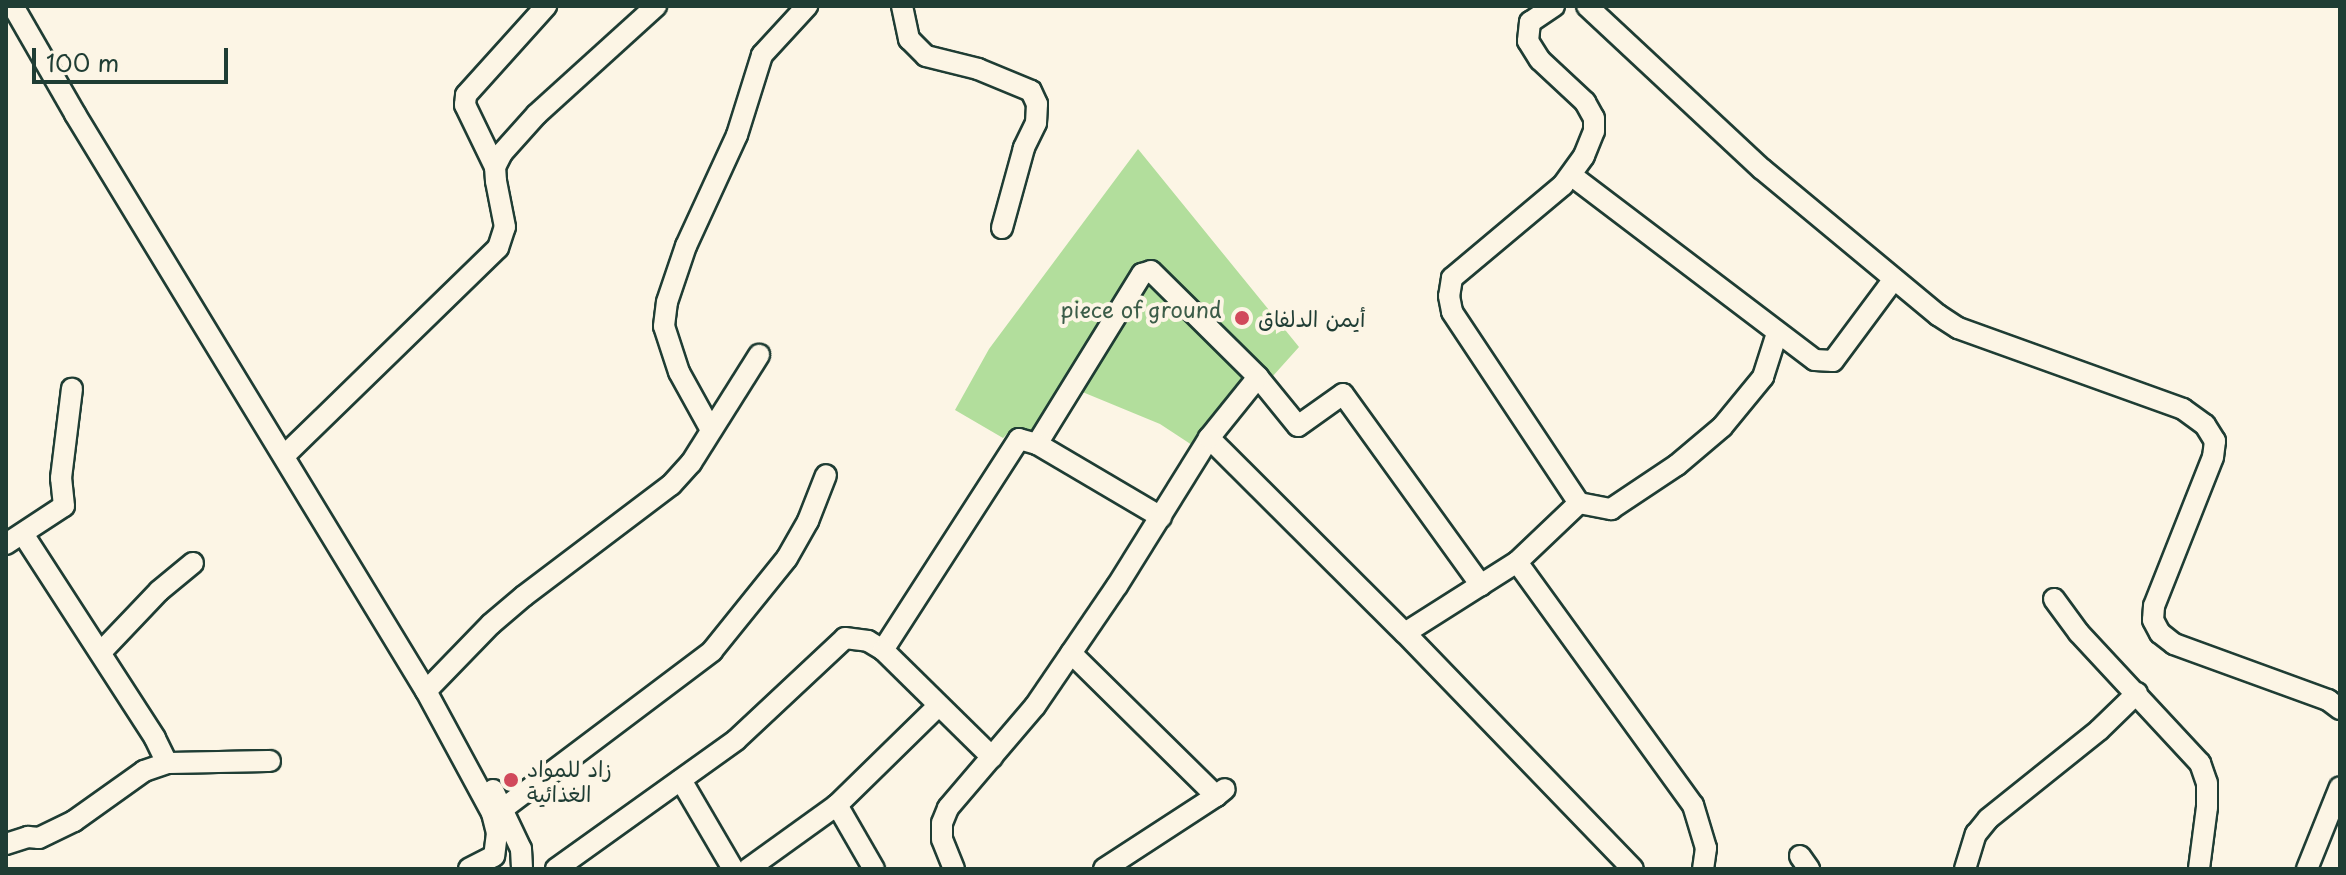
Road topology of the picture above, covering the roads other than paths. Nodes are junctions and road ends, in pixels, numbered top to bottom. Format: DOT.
graph roads {
  1 [pos="13,6"];
  2 [pos="27,6"];
  3 [pos="546,6"];
  4 [pos="656,6"];
  5 [pos="807,6"];
  6 [pos="902,6"];
  7 [pos="1554,6"];
  8 [pos="1587,6"];
  9 [pos="495,167"];
  10 [pos="1571,175"];
  11 [pos="1002,228"];
  12 [pos="1894,279"];
  13 [pos="1777,333"];
  14 [pos="759,355"];
  15 [pos="1258,377"];
  16 [pos="72,389"];
  17 [pos="711,430"];
  18 [pos="1209,438"];
  19 [pos="1037,444"];
  20 [pos="288,452"];
  21 [pos="826,475"];
  22 [pos="1579,503"];
  23 [pos="1161,517"];
  24 [pos="15,539"];
  25 [pos="1517,562"];
  26 [pos="193,563"];
  27 [pos="1481,585"];
  28 [pos="2054,599"];
  29 [pos="1405,633"];
  30 [pos="883,650"];
  31 [pos="101,652"];
  32 [pos="1071,653"];
  33 [pos="429,688"];
  34 [pos="2137,693"];
  35 [pos="938,706"];
  36 [pos="2340,709"];
  37 [pos="992,757"];
  38 [pos="270,761"];
  39 [pos="167,763"];
  40 [pos="681,780"];
  41 [pos="2340,787"];
  42 [pos="837,805"];
  43 [pos="504,808"];
  44 [pos="6,844"];
  45 [pos="494,856"];
  46 [pos="469,869"];
  47 [pos="519,869"];
  48 [pos="556,869"];
  49 [pos="733,869"];
  50 [pos="748,869"];
  51 [pos="874,869"];
  52 [pos="954,869"];
  53 [pos="1104,869"];
  54 [pos="1633,869"];
  55 [pos="1703,869"];
  56 [pos="1965,869"];
  57 [pos="2199,869"];
  58 [pos="2307,869"];
  1 -- 20 [label="street"];
  2 -- 20 [label="street"];
  3 -- 9 [label="street"];
  4 -- 9 [label="street"];
  5 -- 17 [label="street"];
  6 -- 11 [label="street"];
  7 -- 10 [label="street"];
  8 -- 12 [label="street"];
  9 -- 20 [label="street"];
  10 -- 13 [label="street"];
  10 -- 22 [label="street"];
  12 -- 13 [label="street"];
  12 -- 36 [label="street"];
  13 -- 22 [label="street"];
  14 -- 17 [label="street"];
  15 -- 18 [label="street"];
  15 -- 19 [label="street"];
  15 -- 27 [label="street"];
  16 -- 24 [label="street"];
  17 -- 33 [label="street"];
  18 -- 23 [label="street"];
  18 -- 29 [label="street"];
  19 -- 23 [label="street"];
  19 -- 30 [label="street"];
  20 -- 33 [label="street"];
  21 -- 43 [label="street"];
  22 -- 25 [label="street"];
  23 -- 32 [label="street"];
  24 -- 31 [label="street"];
  25 -- 27 [label="street"];
  25 -- 55 [label="street"];
  26 -- 31 [label="street"];
  27 -- 29 [label="street"];
  28 -- 34 [label="street"];
  29 -- 54 [label="street"];
  30 -- 35 [label="street"];
  30 -- 40 [label="street"];
  31 -- 39 [label="street"];
  32 -- 37 [label="street"];
  32 -- 53 [label="street"];
  33 -- 43 [label="street"];
  33 -- 45 [label="street"];
  34 -- 56 [label="street"];
  34 -- 57 [label="street"];
  35 -- 37 [label="street"];
  35 -- 42 [label="street"];
  37 -- 52 [label="street"];
  38 -- 39 [label="street"];
  39 -- 44 [label="street"];
  40 -- 48 [label="street"];
  40 -- 49 [label="street"];
  41 -- 58 [label="street"];
  42 -- 50 [label="street"];
  42 -- 51 [label="street"];
  43 -- 47 [label="street"];
  45 -- 46 [label="street"];
  45 -- 47 [label="street"];
}
